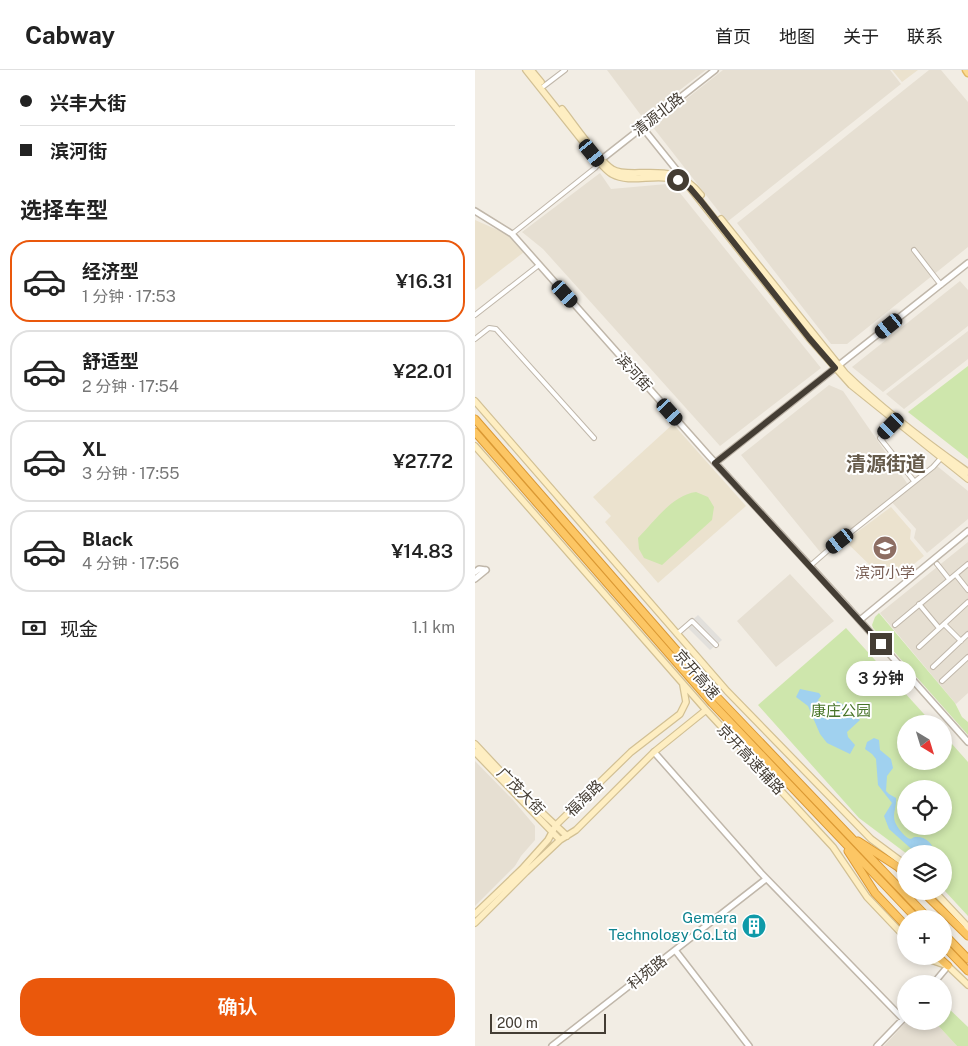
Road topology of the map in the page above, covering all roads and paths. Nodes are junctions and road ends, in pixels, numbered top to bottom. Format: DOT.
graph roads {
  1 [pos="526,70"];
  2 [pos="531,70"];
  3 [pos="565,70"];
  4 [pos="715,70"];
  5 [pos="966,70"];
  6 [pos="968,73"];
  7 [pos="544,86"];
  8 [pos="642,127"];
  9 [pos="601,161"];
  10 [pos="683,178"];
  11 [pos="475,211"];
  12 [pos="512,234"];
  13 [pos="914,250"];
  14 [pos="968,263"];
  15 [pos="539,265"];
  16 [pos="941,284"];
  17 [pos="475,315"];
  18 [pos="475,339"];
  19 [pos="837,367"];
  20 [pos="475,402"];
  21 [pos="475,419"];
  22 [pos="895,422"];
  23 [pos="475,432"];
  24 [pos="594,438"];
  25 [pos="475,446"];
  26 [pos="941,458"];
  27 [pos="717,461"];
  28 [pos="968,472"];
  29 [pos="968,479"];
  30 [pos="914,481"];
  31 [pos="968,532"];
  32 [pos="937,564"];
  33 [pos="968,564"];
  34 [pos="811,566"];
  35 [pos="475,572"];
  36 [pos="956,574"];
  37 [pos="475,578"];
  38 [pos="949,579"];
  39 [pos="968,590"];
  40 [pos="968,602"];
  41 [pos="919,604"];
  42 [pos="860,620"];
  43 [pos="944,624"];
  44 [pos="895,625"];
  45 [pos="939,628"];
  46 [pos="677,634"];
  47 [pos="968,635"];
  48 [pos="961,641"];
  49 [pos="716,645"];
  50 [pos="919,647"];
  51 [pos="968,657"];
  52 [pos="933,667"];
  53 [pos="942,681"];
  54 [pos="682,683"];
  55 [pos="706,710"];
  56 [pos="968,742"];
  57 [pos="475,744"];
  58 [pos="475,752"];
  59 [pos="654,752"];
  60 [pos="556,825"];
  61 [pos="552,832"];
  62 [pos="847,834"];
  63 [pos="567,836"];
  64 [pos="839,838"];
  65 [pos="560,840"];
  66 [pos="897,858"];
  67 [pos="897,866"];
  68 [pos="766,879"];
  69 [pos="931,900"];
  70 [pos="943,900"];
  71 [pos="908,910"];
  72 [pos="920,910"];
  73 [pos="475,914"];
  74 [pos="897,917"];
  75 [pos="475,923"];
  76 [pos="897,929"];
  77 [pos="968,929"];
  78 [pos="968,936"];
  79 [pos="952,942"];
  80 [pos="675,950"];
  81 [pos="952,954"];
  82 [pos="968,959"];
  83 [pos="945,965"];
  84 [pos="948,966"];
  85 [pos="968,971"];
  86 [pos="940,975"];
  87 [pos="968,985"];
  88 [pos="897,1009"];
  89 [pos="897,1025"];
  90 [pos="553,1045"];
  91 [pos="749,1046"];
  92 [pos="877,1046"];
  1 -- 9 [label="main road"];
  2 -- 7 [label="main road"];
  3 -- 7 [label="street"];
  4 -- 8 [label="street, 清源北路"];
  5 -- 6 [label="main road"];
  7 -- 9 [label="main road"];
  8 -- 9 [label="street, 清源北路"];
  8 -- 10 [label="street"];
  9 -- 10 [label="main road"];
  9 -- 12 [label="street"];
  9 -- 19 [label="main road"];
  10 -- 19 [label="main road"];
  11 -- 12 [label="street, 滨河街"];
  12 -- 15 [label="street, 滨河街"];
  13 -- 16 [label="street"];
  14 -- 16 [label="street"];
  15 -- 17 [label="street"];
  15 -- 27 [label="street, 滨河街"];
  16 -- 19 [label="street"];
  18 -- 24 [label="street"];
  19 -- 22 [label="main road"];
  19 -- 27 [label="street"];
  19 -- 28 [label="main road"];
  20 -- 46 [label="main road, 京开高速辅路"];
  21 -- 62 [label="highway, 京开高速"];
  22 -- 26 [label="main road"];
  22 -- 30 [label="street"];
  23 -- 64 [label="highway, 京开高速"];
  25 -- 54 [label="main road, 京开高速辅路"];
  26 -- 29 [label="main road"];
  26 -- 30 [label="street"];
  27 -- 34 [label="street, 滨河街"];
  30 -- 34 [label="street"];
  31 -- 42 [label="street"];
  32 -- 38 [label="street"];
  33 -- 36 [label="street"];
  34 -- 42 [label="street, 滨河街"];
  35 -- 37 [label="street"];
  36 -- 38 [label="street"];
  36 -- 39 [label="street"];
  38 -- 41 [label="street"];
  40 -- 43 [label="street"];
  41 -- 44 [label="street"];
  41 -- 45 [label="street"];
  42 -- 56 [label="street, 滨河街"];
  43 -- 45 [label="street"];
  43 -- 48 [label="street"];
  45 -- 50 [label="street"];
  46 -- 49 [label="street"];
  46 -- 66 [label="main road, 京开高速辅路"];
  47 -- 48 [label="street"];
  48 -- 52 [label="street"];
  51 -- 53 [label="street"];
  54 -- 55 [label="main road, 京开高速辅路"];
  54 -- 60 [label="main road, 福海路"];
  55 -- 59 [label="main road, 福海路"];
  55 -- 76 [label="main road, 京开高速辅路"];
  57 -- 60 [label="main road, 广茂大街"];
  58 -- 61 [label="main road, 广茂大街"];
  59 -- 63 [label="main road, 福海路"];
  59 -- 68 [label="street"];
  60 -- 61 [label="main road, 福海路"];
  60 -- 63 [label="main road, 广茂大街"];
  61 -- 65 [label="main road, 广茂大街"];
  61 -- 73 [label="main road, 福海路"];
  62 -- 67 [label="highway"];
  62 -- 72 [label="highway, 京开高速"];
  63 -- 65 [label="main road, 福海路"];
  64 -- 71 [label="highway, 京开高速"];
  64 -- 74 [label="highway"];
  65 -- 75 [label="main road, 福海路"];
  68 -- 80 [label="street, 科苑路"];
  68 -- 88 [label="street"];
  69 -- 78 [label="highway"];
  70 -- 77 [label="main road"];
  79 -- 82 [label="highway"];
  80 -- 90 [label="street, 科苑路"];
  80 -- 91 [label="street"];
  81 -- 85 [label="highway"];
  83 -- 84 [label="main road"];
  84 -- 86 [label="street"];
  84 -- 87 [label="main road"];
  89 -- 92 [label="street"];
}
